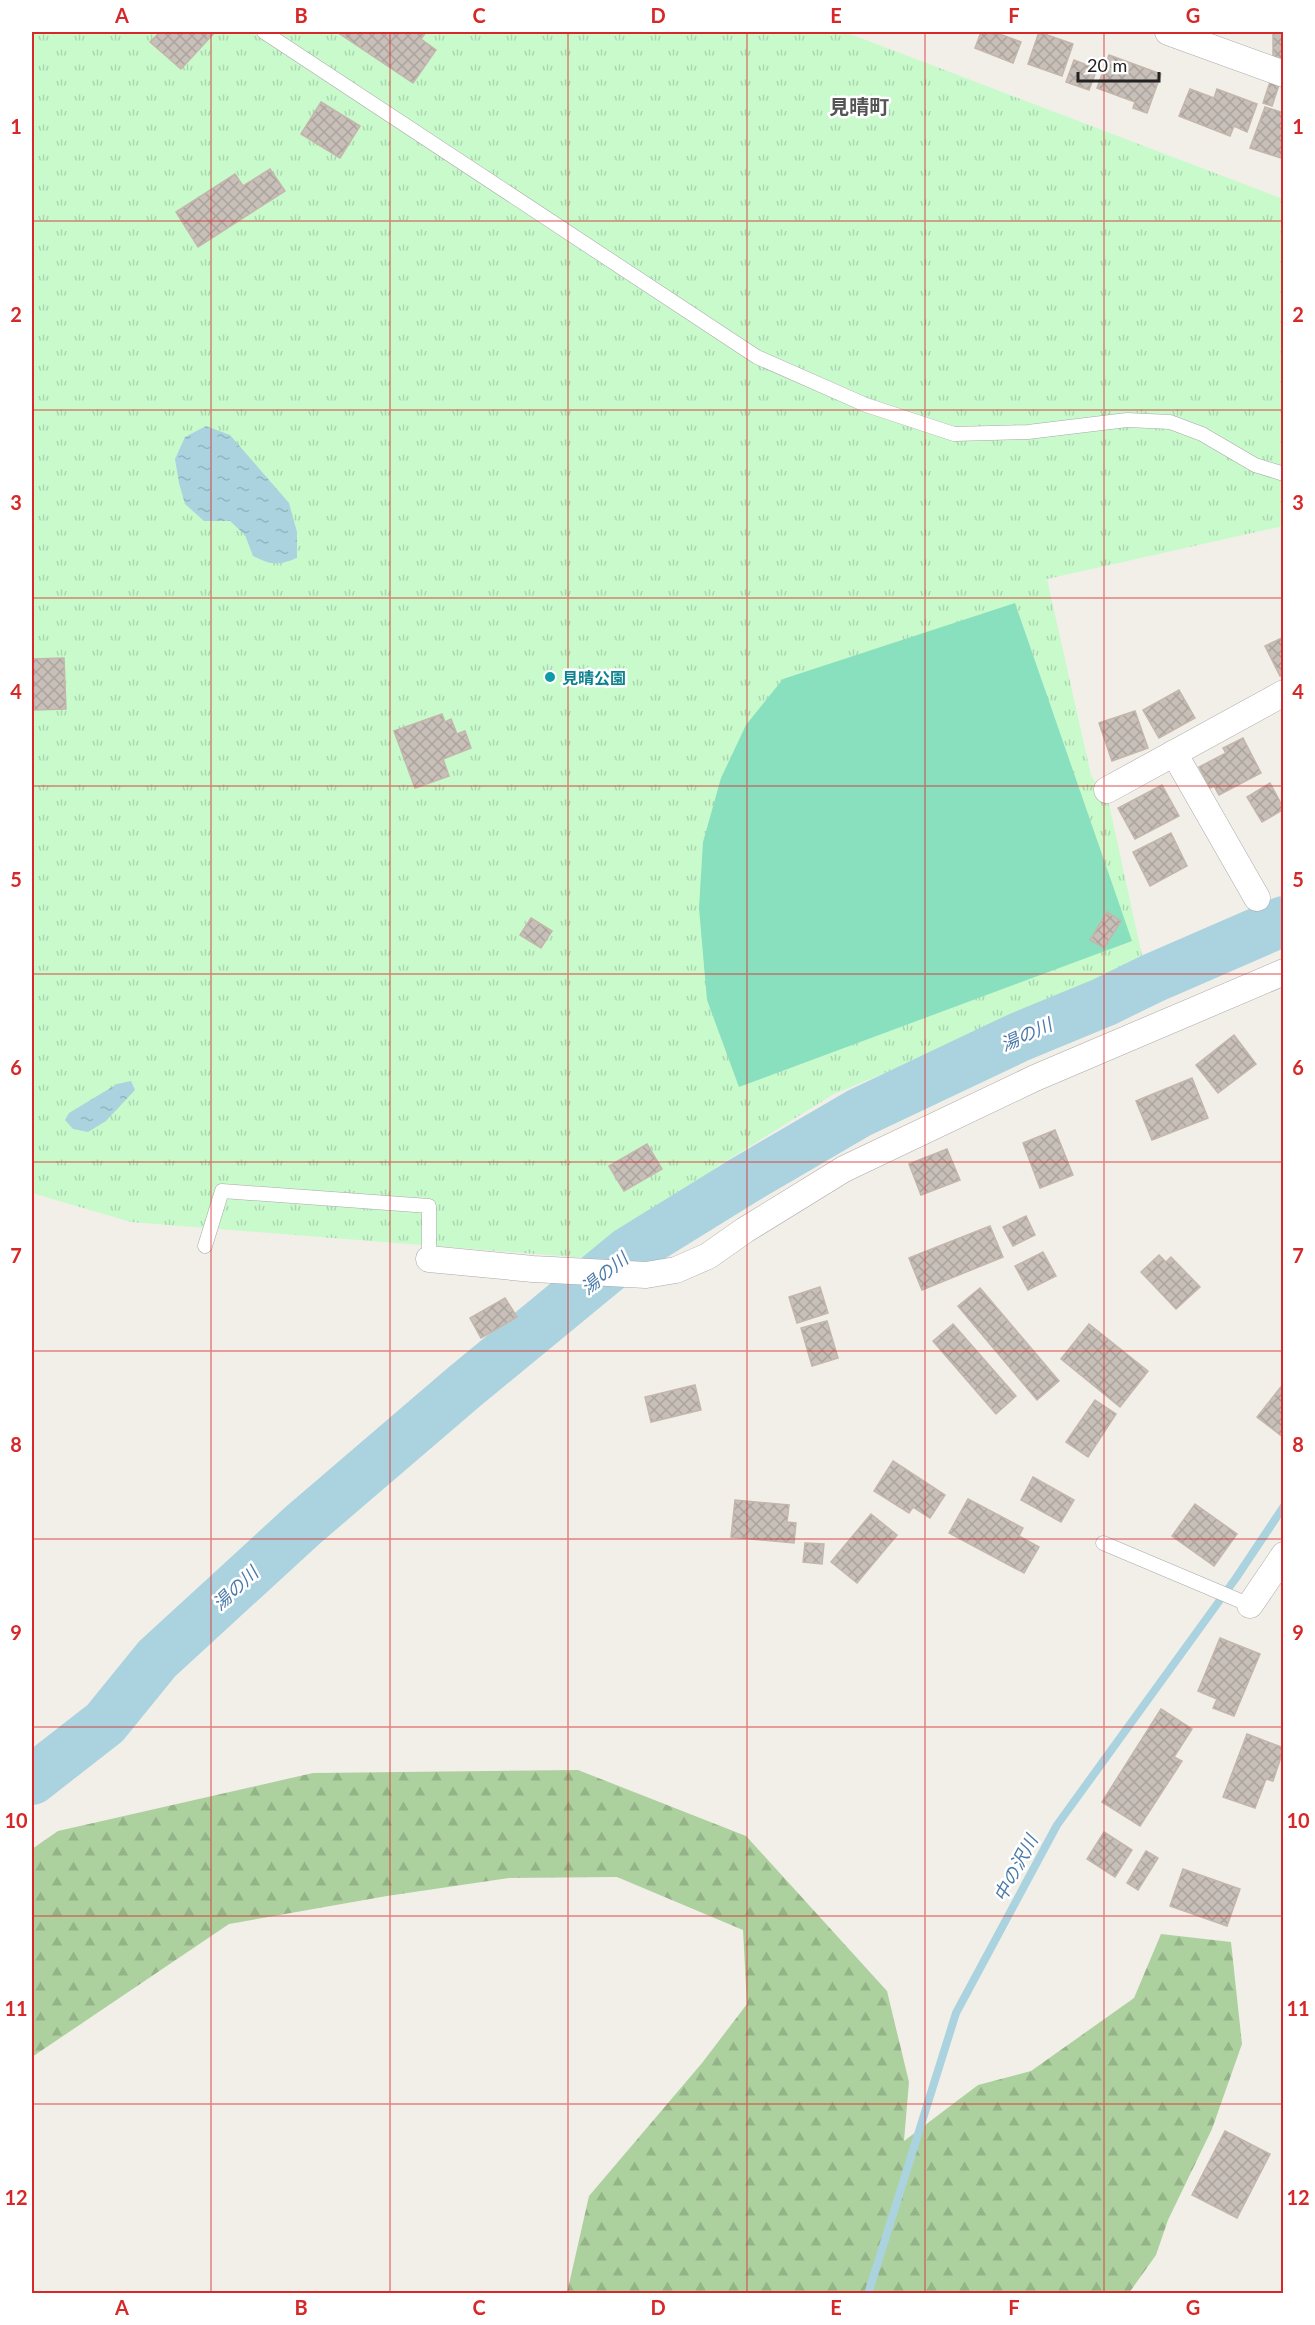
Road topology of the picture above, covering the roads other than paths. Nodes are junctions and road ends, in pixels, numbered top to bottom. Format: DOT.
graph roads {
  1 [pos="264,32"];
  2 [pos="1168,32"];
  3 [pos="1234,43"];
  4 [pos="1284,74"];
  5 [pos="1284,474"];
  6 [pos="1284,693"];
  7 [pos="1174,753"];
  8 [pos="1107,790"];
  9 [pos="1257,898"];
  10 [pos="1284,972"];
  11 [pos="205,1246"];
  12 [pos="429,1259"];
  13 [pos="1103,1543"];
  14 [pos="1284,1555"];
  15 [pos="1242,1602"];
  1 -- 5 [label="lane"];
  2 -- 3 [label="street"];
  3 -- 4 [label="street"];
  6 -- 7 [label="street"];
  7 -- 8 [label="street"];
  7 -- 9 [label="street"];
  10 -- 12 [label="street"];
  11 -- 12 [label="lane"];
  13 -- 15 [label="lane"];
  14 -- 15 [label="street"];
}
